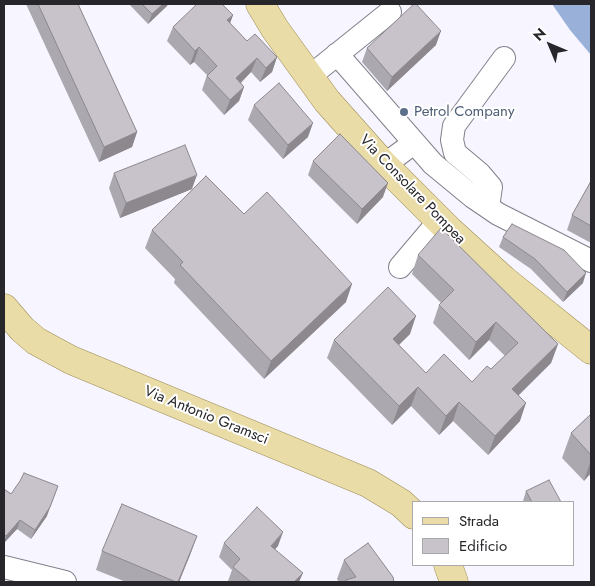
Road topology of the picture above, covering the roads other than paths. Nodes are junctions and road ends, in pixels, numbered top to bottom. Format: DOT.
graph roads {
  1 [pos="260,4"];
  2 [pos="390,12"];
  3 [pos="337,54"];
  4 [pos="504,58"];
  5 [pos="309,77"];
  6 [pos="414,143"];
  7 [pos="384,164"];
  8 [pos="488,207"];
  9 [pos="439,221"];
  10 [pos="591,261"];
  11 [pos="400,267"];
  12 [pos="4,308"];
  13 [pos="591,350"];
  14 [pos="412,513"];
  15 [pos="448,566"];
  16 [pos="4,567"];
  17 [pos="65,582"];
  18 [pos="454,582"];
  1 -- 5 [label="main road, Via Consolare Pompea"];
  2 -- 3 [label="street"];
  3 -- 5 [label="street"];
  3 -- 6 [label="street"];
  4 -- 8 [label="street"];
  5 -- 7 [label="main road, Via Consolare Pompea"];
  6 -- 7 [label="street"];
  6 -- 8 [label="street"];
  7 -- 9 [label="main road, Via Consolare Pompea"];
  8 -- 10 [label="street"];
  9 -- 11 [label="street"];
  9 -- 13 [label="main road, Via Consolare Pompea"];
  12 -- 14 [label="main road, Via Antonio Gramsci"];
  15 -- 18 [label="main road"];
  16 -- 17 [label="street"];
}
